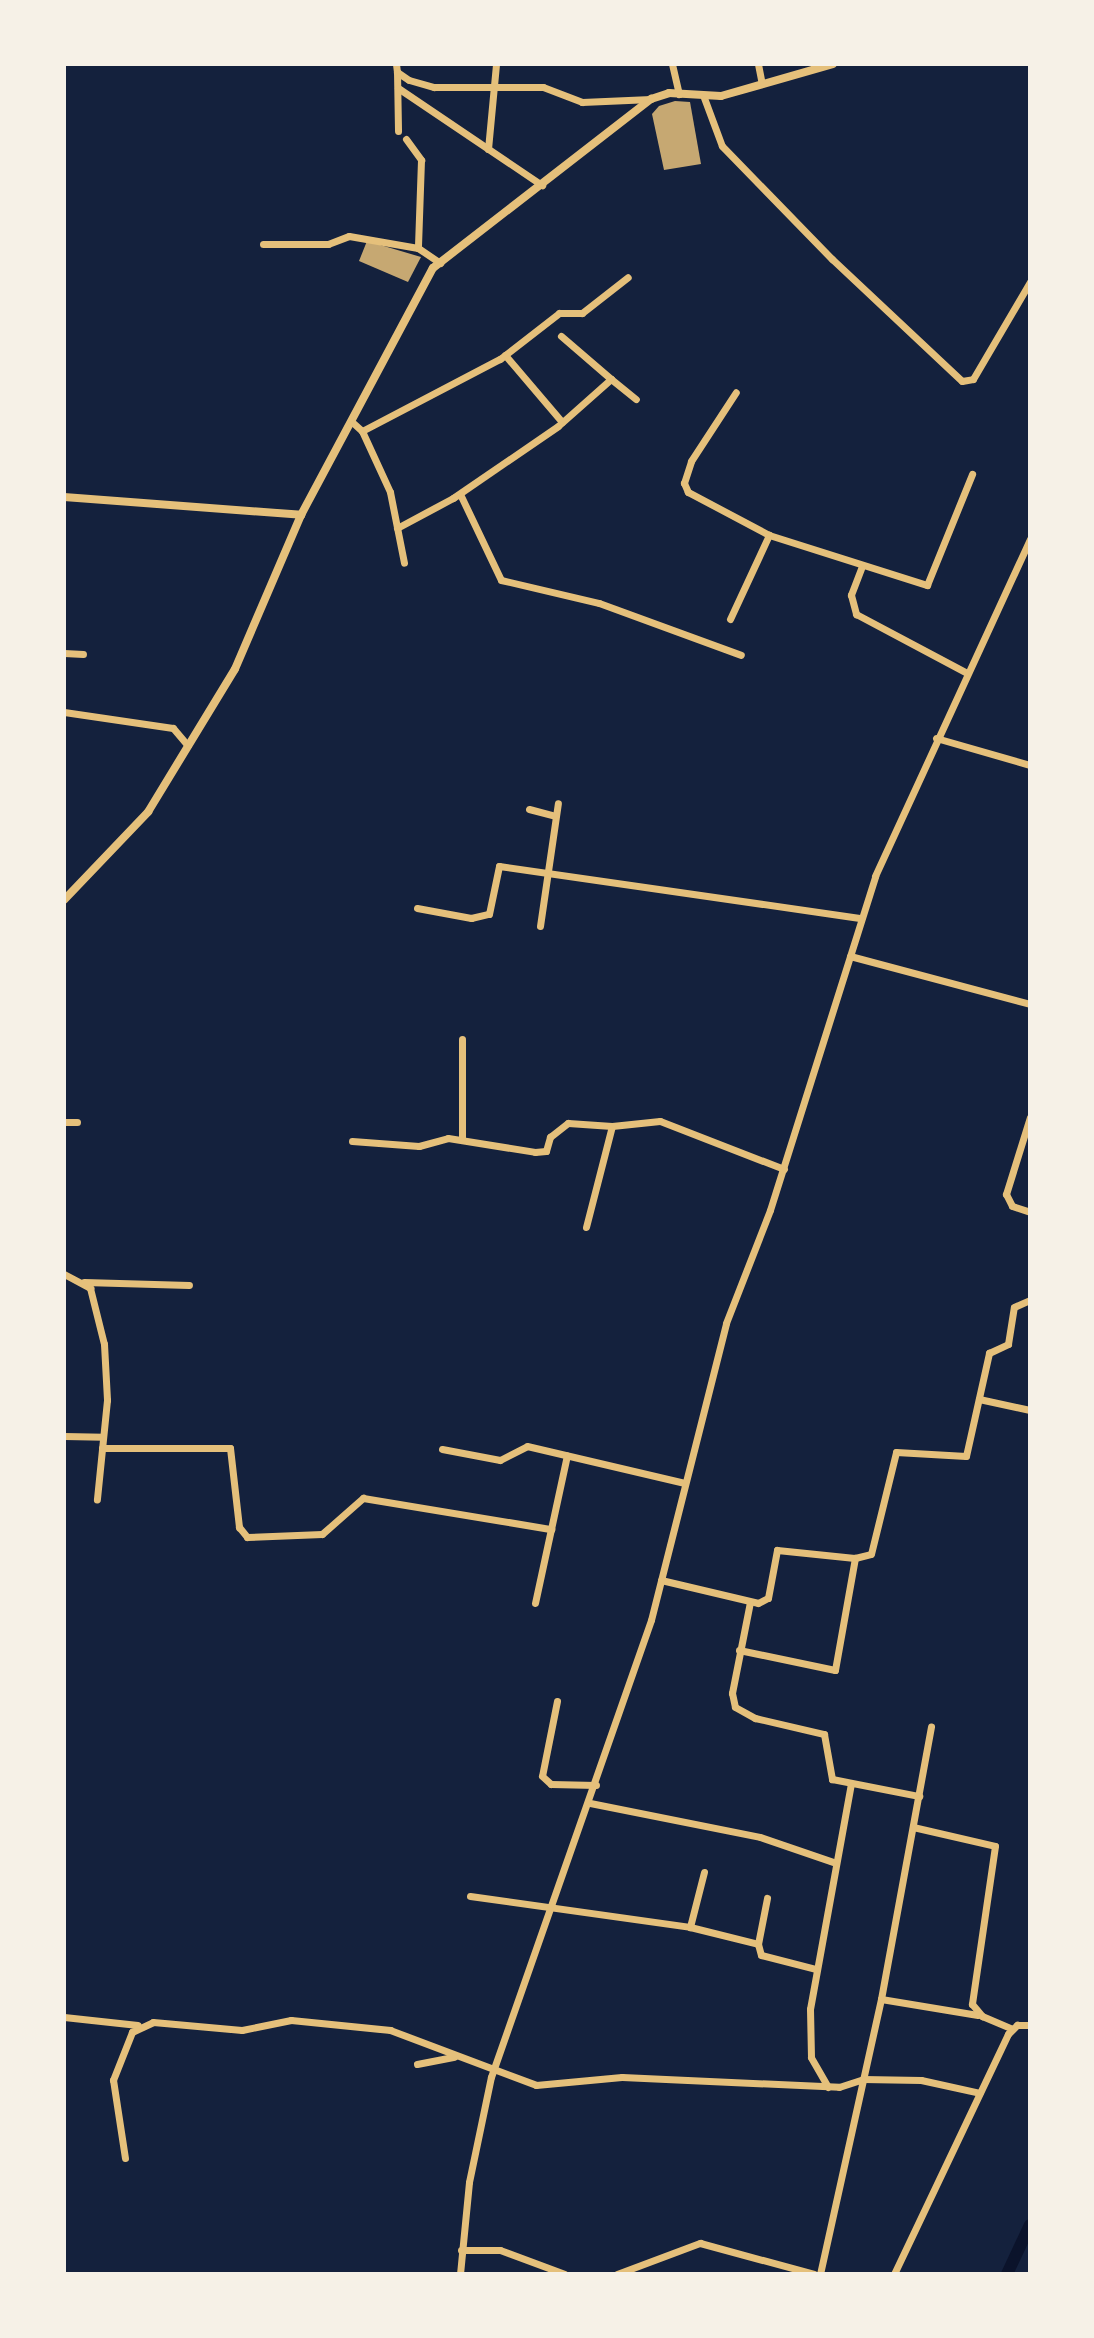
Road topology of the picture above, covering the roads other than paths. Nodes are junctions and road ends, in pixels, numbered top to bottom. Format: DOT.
graph roads {
  1 [pos="496,64"];
  2 [pos="672,64"];
  3 [pos="758,64"];
  4 [pos="833,64"];
  5 [pos="810,67"];
  6 [pos="397,68"];
  7 [pos="495,84"];
  8 [pos="762,84"];
  9 [pos="398,88"];
  10 [pos="679,94"];
  11 [pos="703,95"];
  12 [pos="651,99"];
  13 [pos="398,131"];
  14 [pos="406,139"];
  15 [pos="488,149"];
  16 [pos="543,186"];
  17 [pos="263,244"];
  18 [pos="418,248"];
  19 [pos="440,263"];
  20 [pos="628,277"];
  21 [pos="1030,282"];
  22 [pos="561,336"];
  23 [pos="505,355"];
  24 [pos="611,379"];
  25 [pos="736,392"];
  26 [pos="636,399"];
  27 [pos="351,421"];
  28 [pos="562,422"];
  29 [pos="362,431"];
  30 [pos="972,474"];
  31 [pos="460,494"];
  32 [pos="64,497"];
  33 [pos="301,515"];
  34 [pos="397,528"];
  35 [pos="769,535"];
  36 [pos="1030,539"];
  37 [pos="1027,555"];
  38 [pos="404,563"];
  39 [pos="862,566"];
  40 [pos="730,619"];
  41 [pos="64,653"];
  42 [pos="83,654"];
  43 [pos="741,655"];
  44 [pos="967,673"];
  45 [pos="64,712"];
  46 [pos="936,738"];
  47 [pos="188,746"];
  48 [pos="1030,765"];
  49 [pos="558,803"];
  50 [pos="529,809"];
  51 [pos="555,816"];
  52 [pos="550,874"];
  53 [pos="64,900"];
  54 [pos="417,908"];
  55 [pos="861,918"];
  56 [pos="540,926"];
  57 [pos="850,956"];
  58 [pos="1030,1004"];
  59 [pos="462,1039"];
  60 [pos="1030,1117"];
  61 [pos="64,1122"];
  62 [pos="77,1122"];
  63 [pos="612,1126"];
  64 [pos="462,1139"];
  65 [pos="352,1141"];
  66 [pos="784,1169"];
  67 [pos="1030,1212"];
  68 [pos="586,1227"];
  69 [pos="64,1274"];
  70 [pos="84,1282"];
  71 [pos="189,1285"];
  72 [pos="1030,1300"];
  73 [pos="979,1399"];
  74 [pos="1030,1410"];
  75 [pos="64,1436"];
  76 [pos="103,1437"];
  77 [pos="102,1448"];
  78 [pos="442,1449"];
  79 [pos="567,1455"];
  80 [pos="685,1483"];
  81 [pos="97,1499"];
  82 [pos="551,1529"];
  83 [pos="855,1558"];
  84 [pos="661,1580"];
  85 [pos="750,1602"];
  86 [pos="535,1603"];
  87 [pos="739,1650"];
  88 [pos="557,1701"];
  89 [pos="931,1727"];
  90 [pos="851,1784"];
  91 [pos="596,1785"];
  92 [pos="919,1796"];
  93 [pos="590,1803"];
  94 [pos="913,1827"];
  95 [pos="836,1863"];
  96 [pos="704,1872"];
  97 [pos="470,1896"];
  98 [pos="767,1898"];
  99 [pos="547,1909"];
  100 [pos="690,1927"];
  101 [pos="758,1944"];
  102 [pos="816,1969"];
  103 [pos="881,1999"];
  104 [pos="982,2016"];
  105 [pos="64,2017"];
  106 [pos="138,2025"];
  107 [pos="1030,2025"];
  108 [pos="1012,2029"];
  109 [pos="458,2056"];
  110 [pos="417,2064"];
  111 [pos="493,2071"];
  112 [pos="863,2079"];
  113 [pos="828,2087"];
  114 [pos="980,2093"];
  115 [pos="125,2158"];
  116 [pos="461,2250"];
  117 [pos="460,2274"];
  118 [pos="565,2274"];
  119 [pos="617,2274"];
  120 [pos="817,2274"];
  121 [pos="894,2274"];
  1 -- 7 [label="street"];
  2 -- 10 [label="street"];
  3 -- 8 [label="street"];
  4 -- 5 [label="street"];
  5 -- 8 [label="street"];
  6 -- 7 [label="street"];
  6 -- 9 [label="street"];
  7 -- 12 [label="street"];
  7 -- 15 [label="street"];
  8 -- 11 [label="street"];
  9 -- 13 [label="street"];
  9 -- 15 [label="street"];
  10 -- 11 [label="street"];
  10 -- 12 [label="street"];
  11 -- 21 [label="street"];
  12 -- 16 [label="street"];
  14 -- 18 [label="street"];
  15 -- 16 [label="street"];
  16 -- 19 [label="street"];
  17 -- 18 [label="street"];
  18 -- 19 [label="street"];
  19 -- 27 [label="street"];
  20 -- 23 [label="street"];
  22 -- 24 [label="street"];
  23 -- 28 [label="street"];
  23 -- 29 [label="street"];
  24 -- 26 [label="street"];
  24 -- 28 [label="street"];
  25 -- 35 [label="street"];
  27 -- 29 [label="street"];
  27 -- 33 [label="street"];
  28 -- 31 [label="street"];
  29 -- 34 [label="street"];
  30 -- 39 [label="street"];
  31 -- 34 [label="street"];
  31 -- 43 [label="street"];
  32 -- 33 [label="street"];
  33 -- 47 [label="street"];
  34 -- 38 [label="street"];
  35 -- 39 [label="street"];
  35 -- 40 [label="street"];
  36 -- 37 [label="street"];
  37 -- 44 [label="street"];
  39 -- 44 [label="street"];
  41 -- 42 [label="street"];
  44 -- 46 [label="street"];
  45 -- 47 [label="street"];
  46 -- 48 [label="street"];
  46 -- 55 [label="street"];
  47 -- 53 [label="street"];
  49 -- 51 [label="street"];
  50 -- 51 [label="street"];
  51 -- 52 [label="street"];
  52 -- 54 [label="street"];
  52 -- 55 [label="street"];
  52 -- 56 [label="street"];
  55 -- 57 [label="street"];
  57 -- 58 [label="street"];
  57 -- 66 [label="street"];
  59 -- 64 [label="street"];
  60 -- 67 [label="street"];
  61 -- 62 [label="street"];
  63 -- 64 [label="street"];
  63 -- 66 [label="street"];
  63 -- 68 [label="street"];
  64 -- 65 [label="street"];
  66 -- 80 [label="street"];
  69 -- 70 [label="street"];
  70 -- 71 [label="street"];
  70 -- 76 [label="street"];
  72 -- 73 [label="street"];
  73 -- 74 [label="street"];
  73 -- 83 [label="street"];
  75 -- 76 [label="street"];
  76 -- 77 [label="street"];
  77 -- 81 [label="street"];
  77 -- 82 [label="street"];
  78 -- 79 [label="street"];
  79 -- 80 [label="street"];
  79 -- 82 [label="street"];
  80 -- 84 [label="street"];
  82 -- 86 [label="street"];
  83 -- 85 [label="street"];
  83 -- 87 [label="street"];
  84 -- 85 [label="street"];
  84 -- 91 [label="street"];
  85 -- 87 [label="street"];
  87 -- 90 [label="street"];
  88 -- 91 [label="street"];
  89 -- 92 [label="street"];
  90 -- 92 [label="street"];
  90 -- 95 [label="street"];
  91 -- 93 [label="street"];
  92 -- 94 [label="street"];
  93 -- 95 [label="street"];
  93 -- 99 [label="street"];
  94 -- 103 [label="street"];
  94 -- 104 [label="street"];
  95 -- 102 [label="street"];
  96 -- 100 [label="street"];
  97 -- 99 [label="street"];
  98 -- 101 [label="street"];
  99 -- 100 [label="street"];
  99 -- 111 [label="street"];
  100 -- 101 [label="street"];
  101 -- 102 [label="street"];
  102 -- 113 [label="street"];
  103 -- 104 [label="street"];
  103 -- 112 [label="street"];
  104 -- 108 [label="street"];
  105 -- 106 [label="street"];
  106 -- 109 [label="street"];
  106 -- 115 [label="street"];
  107 -- 108 [label="street"];
  108 -- 114 [label="street"];
  109 -- 110 [label="street"];
  109 -- 111 [label="street"];
  111 -- 113 [label="street"];
  111 -- 116 [label="street"];
  112 -- 113 [label="street"];
  112 -- 114 [label="street"];
  112 -- 120 [label="street"];
  114 -- 121 [label="street"];
  116 -- 117 [label="street"];
  116 -- 118 [label="street"];
  119 -- 120 [label="street"];
}
